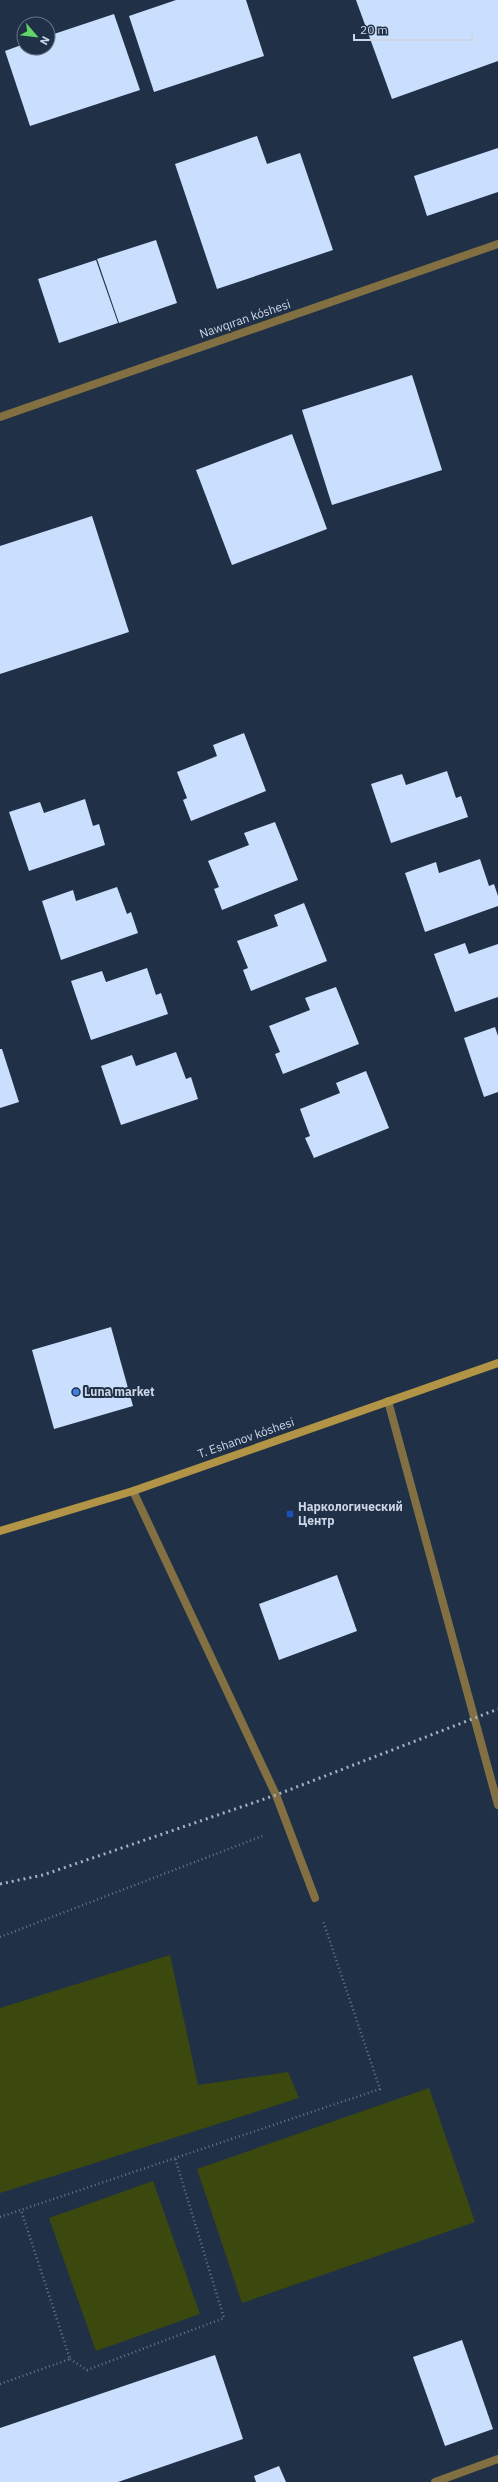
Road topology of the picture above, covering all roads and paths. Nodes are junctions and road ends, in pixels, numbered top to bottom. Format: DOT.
graph roads {
  1 [pos="498,244"];
  2 [pos="0,417"];
  3 [pos="498,1363"];
  4 [pos="388,1401"];
  5 [pos="132,1491"];
  6 [pos="0,1531"];
  7 [pos="498,1805"];
  8 [pos="288,1826"];
  9 [pos="315,1898"];
  10 [pos="0,1937"];
  11 [pos="175,2158"];
  12 [pos="21,2210"];
  13 [pos="0,2217"];
  14 [pos="70,2359"];
  15 [pos="0,2384"];
  16 [pos="498,2459"];
  17 [pos="435,2482"];
  1 -- 2 [label="street, Nawqıran kóshesi"];
  3 -- 4 [label="main road, T. Eshanov kóshesi"];
  4 -- 5 [label="main road, T. Eshanov kóshesi"];
  4 -- 7 [label="street"];
  5 -- 6 [label="main road, T. Eshanov kóshesi"];
  5 -- 8 [label="street"];
  8 -- 9 [label="street"];
  8 -- 10 [label="path"];
  9 -- 11 [label="path"];
  11 -- 12 [label="path"];
  11 -- 14 [label="path"];
  12 -- 13 [label="path"];
  12 -- 14 [label="path"];
  14 -- 15 [label="path"];
  16 -- 17 [label="street"];
}
